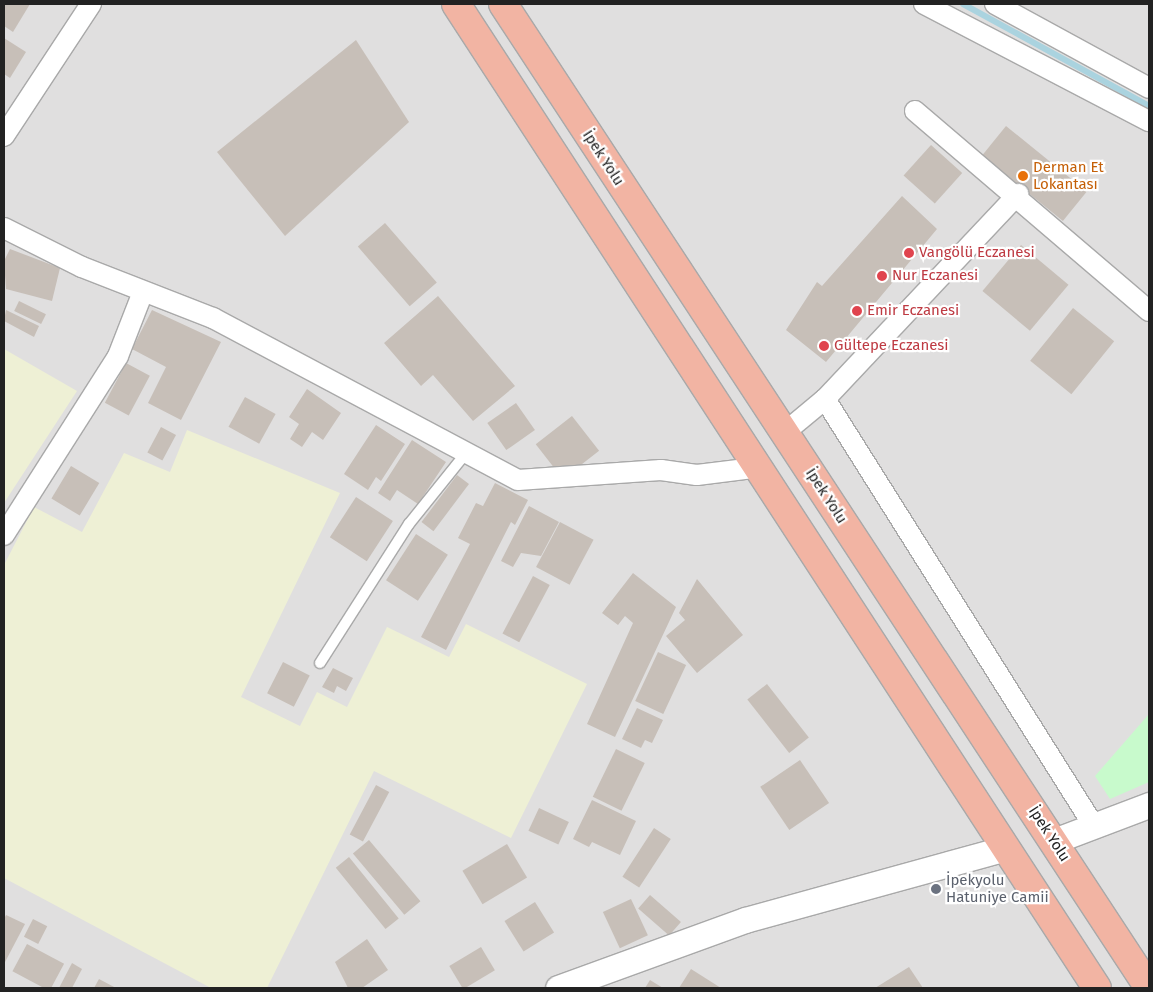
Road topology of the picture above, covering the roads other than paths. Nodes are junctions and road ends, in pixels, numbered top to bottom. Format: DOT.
graph roads {
  1 [pos="91,4"];
  2 [pos="456,4"];
  3 [pos="502,4"];
  4 [pos="924,4"];
  5 [pos="995,4"];
  6 [pos="1149,88"];
  7 [pos="915,111"];
  8 [pos="1149,121"];
  9 [pos="4,136"];
  10 [pos="1018,194"];
  11 [pos="4,228"];
  12 [pos="143,292"];
  13 [pos="1149,311"];
  14 [pos="825,399"];
  15 [pos="784,433"];
  16 [pos="466,453"];
  17 [pos="761,467"];
  18 [pos="4,535"];
  19 [pos="320,663"];
  20 [pos="1149,805"];
  21 [pos="1092,824"];
  22 [pos="1054,841"];
  23 [pos="1006,848"];
  24 [pos="558,988"];
  25 [pos="1098,988"];
  26 [pos="1149,988"];
  1 -- 9 [label="street"];
  2 -- 17 [label="highway"];
  3 -- 15 [label="highway, İpek Yolu"];
  4 -- 8 [label="street"];
  5 -- 6 [label="street"];
  7 -- 10 [label="street"];
  10 -- 13 [label="street"];
  10 -- 14 [label="street"];
  11 -- 12 [label="street"];
  12 -- 16 [label="street"];
  12 -- 18 [label="street"];
  14 -- 15 [label="street"];
  14 -- 21 [label="street"];
  15 -- 22 [label="highway, İpek Yolu"];
  16 -- 17 [label="street"];
  16 -- 19 [label="lane"];
  17 -- 23 [label="highway"];
  20 -- 21 [label="street"];
  21 -- 22 [label="street"];
  22 -- 26 [label="highway, İpek Yolu"];
  23 -- 24 [label="street"];
  23 -- 25 [label="highway"];
}
